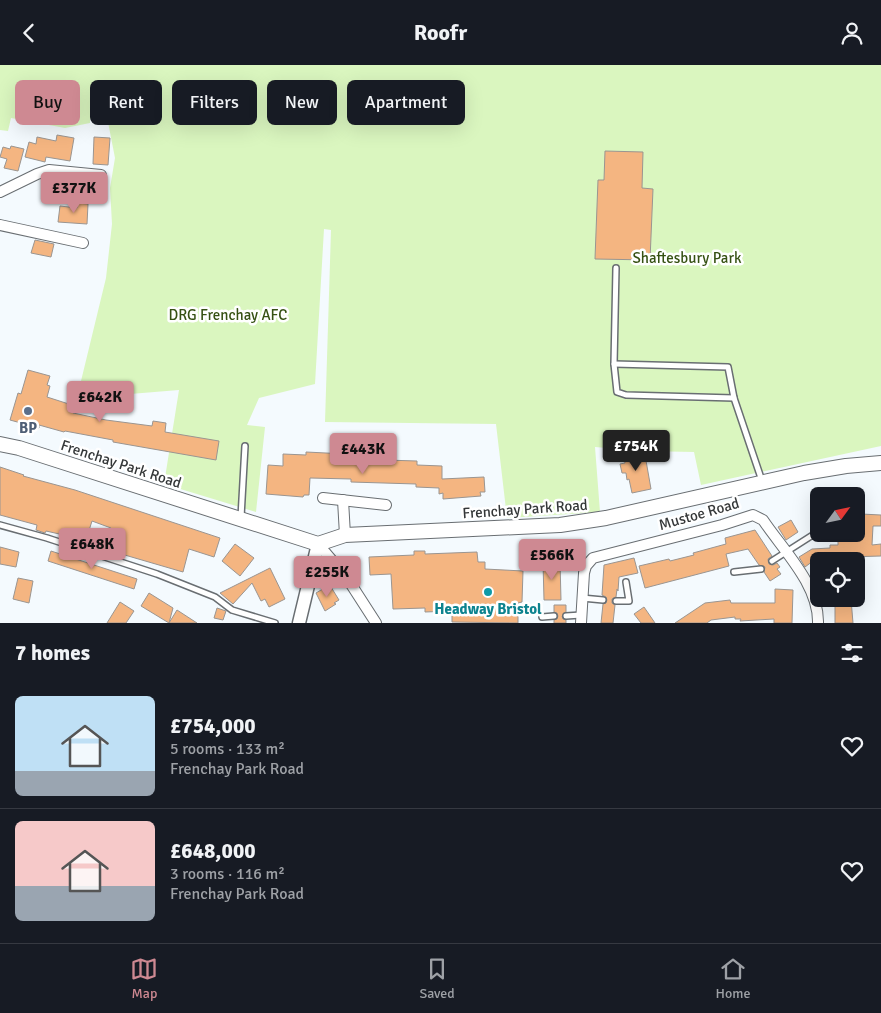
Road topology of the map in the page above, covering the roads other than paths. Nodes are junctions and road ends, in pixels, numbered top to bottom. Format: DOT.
graph roads {
  1 [pos="101,175"];
  2 [pos="0,192"];
  3 [pos="0,225"];
  4 [pos="83,243"];
  5 [pos="616,268"];
  6 [pos="614,364"];
  7 [pos="734,398"];
  8 [pos="0,444"];
  9 [pos="245,446"];
  10 [pos="881,463"];
  11 [pos="762,482"];
  12 [pos="323,498"];
  13 [pos="343,500"];
  14 [pos="386,505"];
  15 [pos="240,520"];
  16 [pos="0,525"];
  17 [pos="345,535"];
  18 [pos="810,537"];
  19 [pos="318,544"];
  20 [pos="786,552"];
  21 [pos="772,561"];
  22 [pos="761,569"];
  23 [pos="734,572"];
  24 [pos="626,582"];
  25 [pos="581,598"];
  26 [pos="603,600"];
  27 [pos="616,601"];
  28 [pos="554,616"];
  29 [pos="566,616"];
  30 [pos="542,617"];
  31 [pos="581,619"];
  32 [pos="275,623"];
  33 [pos="299,623"];
  34 [pos="376,623"];
  35 [pos="818,623"];
  1 -- 2 [label="street"];
  3 -- 4 [label="street"];
  5 -- 6 [label="lane"];
  6 -- 7 [label="lane"];
  6 -- 7 [label="lane"];
  7 -- 11 [label="lane"];
  8 -- 15 [label="main road, Frenchay Park Road"];
  9 -- 15 [label="lane"];
  10 -- 11 [label="main road, Frenchay Park Road"];
  11 -- 17 [label="main road, Frenchay Park Road"];
  12 -- 13 [label="street"];
  13 -- 14 [label="street"];
  13 -- 17 [label="street"];
  15 -- 19 [label="main road, Frenchay Park Road"];
  16 -- 32 [label="lane"];
  17 -- 19 [label="main road, Frenchay Park Road"];
  18 -- 20 [label="lane"];
  19 -- 33 [label="street"];
  19 -- 34 [label="street"];
  20 -- 21 [label="lane"];
  20 -- 25 [label="street, Mustoe Road"];
  20 -- 35 [label="street, Mustoe Road"];
  22 -- 23 [label="lane"];
  24 -- 27 [label="lane"];
  25 -- 26 [label="lane"];
  25 -- 31 [label="street, Mustoe Road"];
  28 -- 30 [label="lane"];
  29 -- 31 [label="lane"];
}
